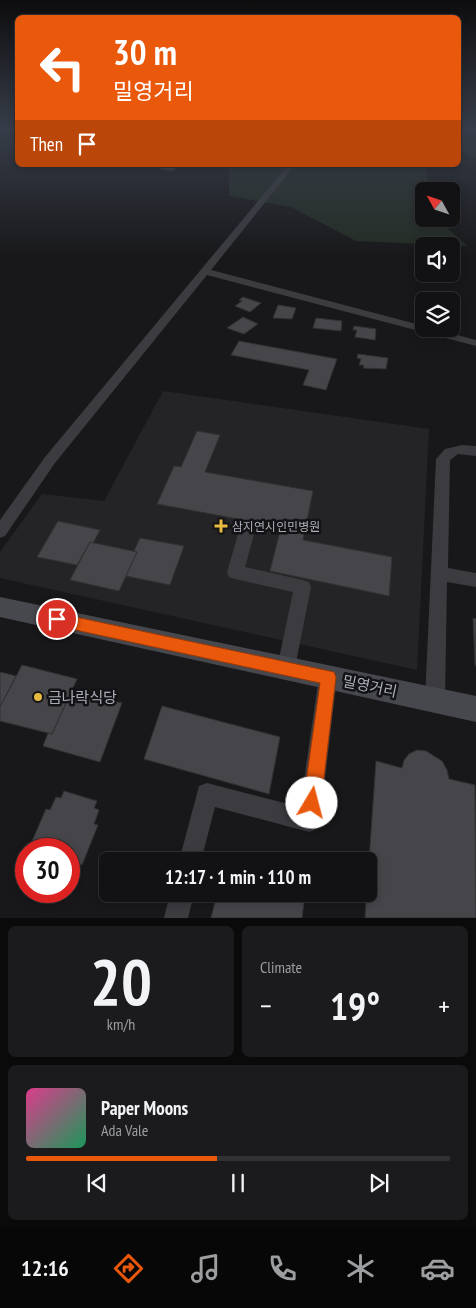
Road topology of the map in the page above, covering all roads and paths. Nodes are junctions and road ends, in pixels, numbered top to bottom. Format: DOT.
graph roads {
  1 [pos="286,172"];
  2 [pos="204,271"];
  3 [pos="476,343"];
  4 [pos="476,451"];
  5 [pos="248,531"];
  6 [pos="0,532"];
  7 [pos="439,573"];
  8 [pos="476,580"];
  9 [pos="0,607"];
  10 [pos="286,668"];
  11 [pos="328,677"];
  12 [pos="435,700"];
  13 [pos="476,709"];
  14 [pos="192,852"];
  15 [pos="180,902"];
  16 [pos="176,918"];
  1 -- 2 [label="street"];
  2 -- 3 [label="street"];
  2 -- 6 [label="street"];
  4 -- 7 [label="street"];
  5 -- 10 [label="street"];
  7 -- 8 [label="street"];
  7 -- 12 [label="street"];
  9 -- 10 [label="main road, 밀영거리"];
  10 -- 11 [label="main road, 밀영거리"];
  11 -- 12 [label="main road, 밀영거리"];
  11 -- 14 [label="street"];
  12 -- 13 [label="main road, 밀영거리"];
  15 -- 16 [label="street"];
}
